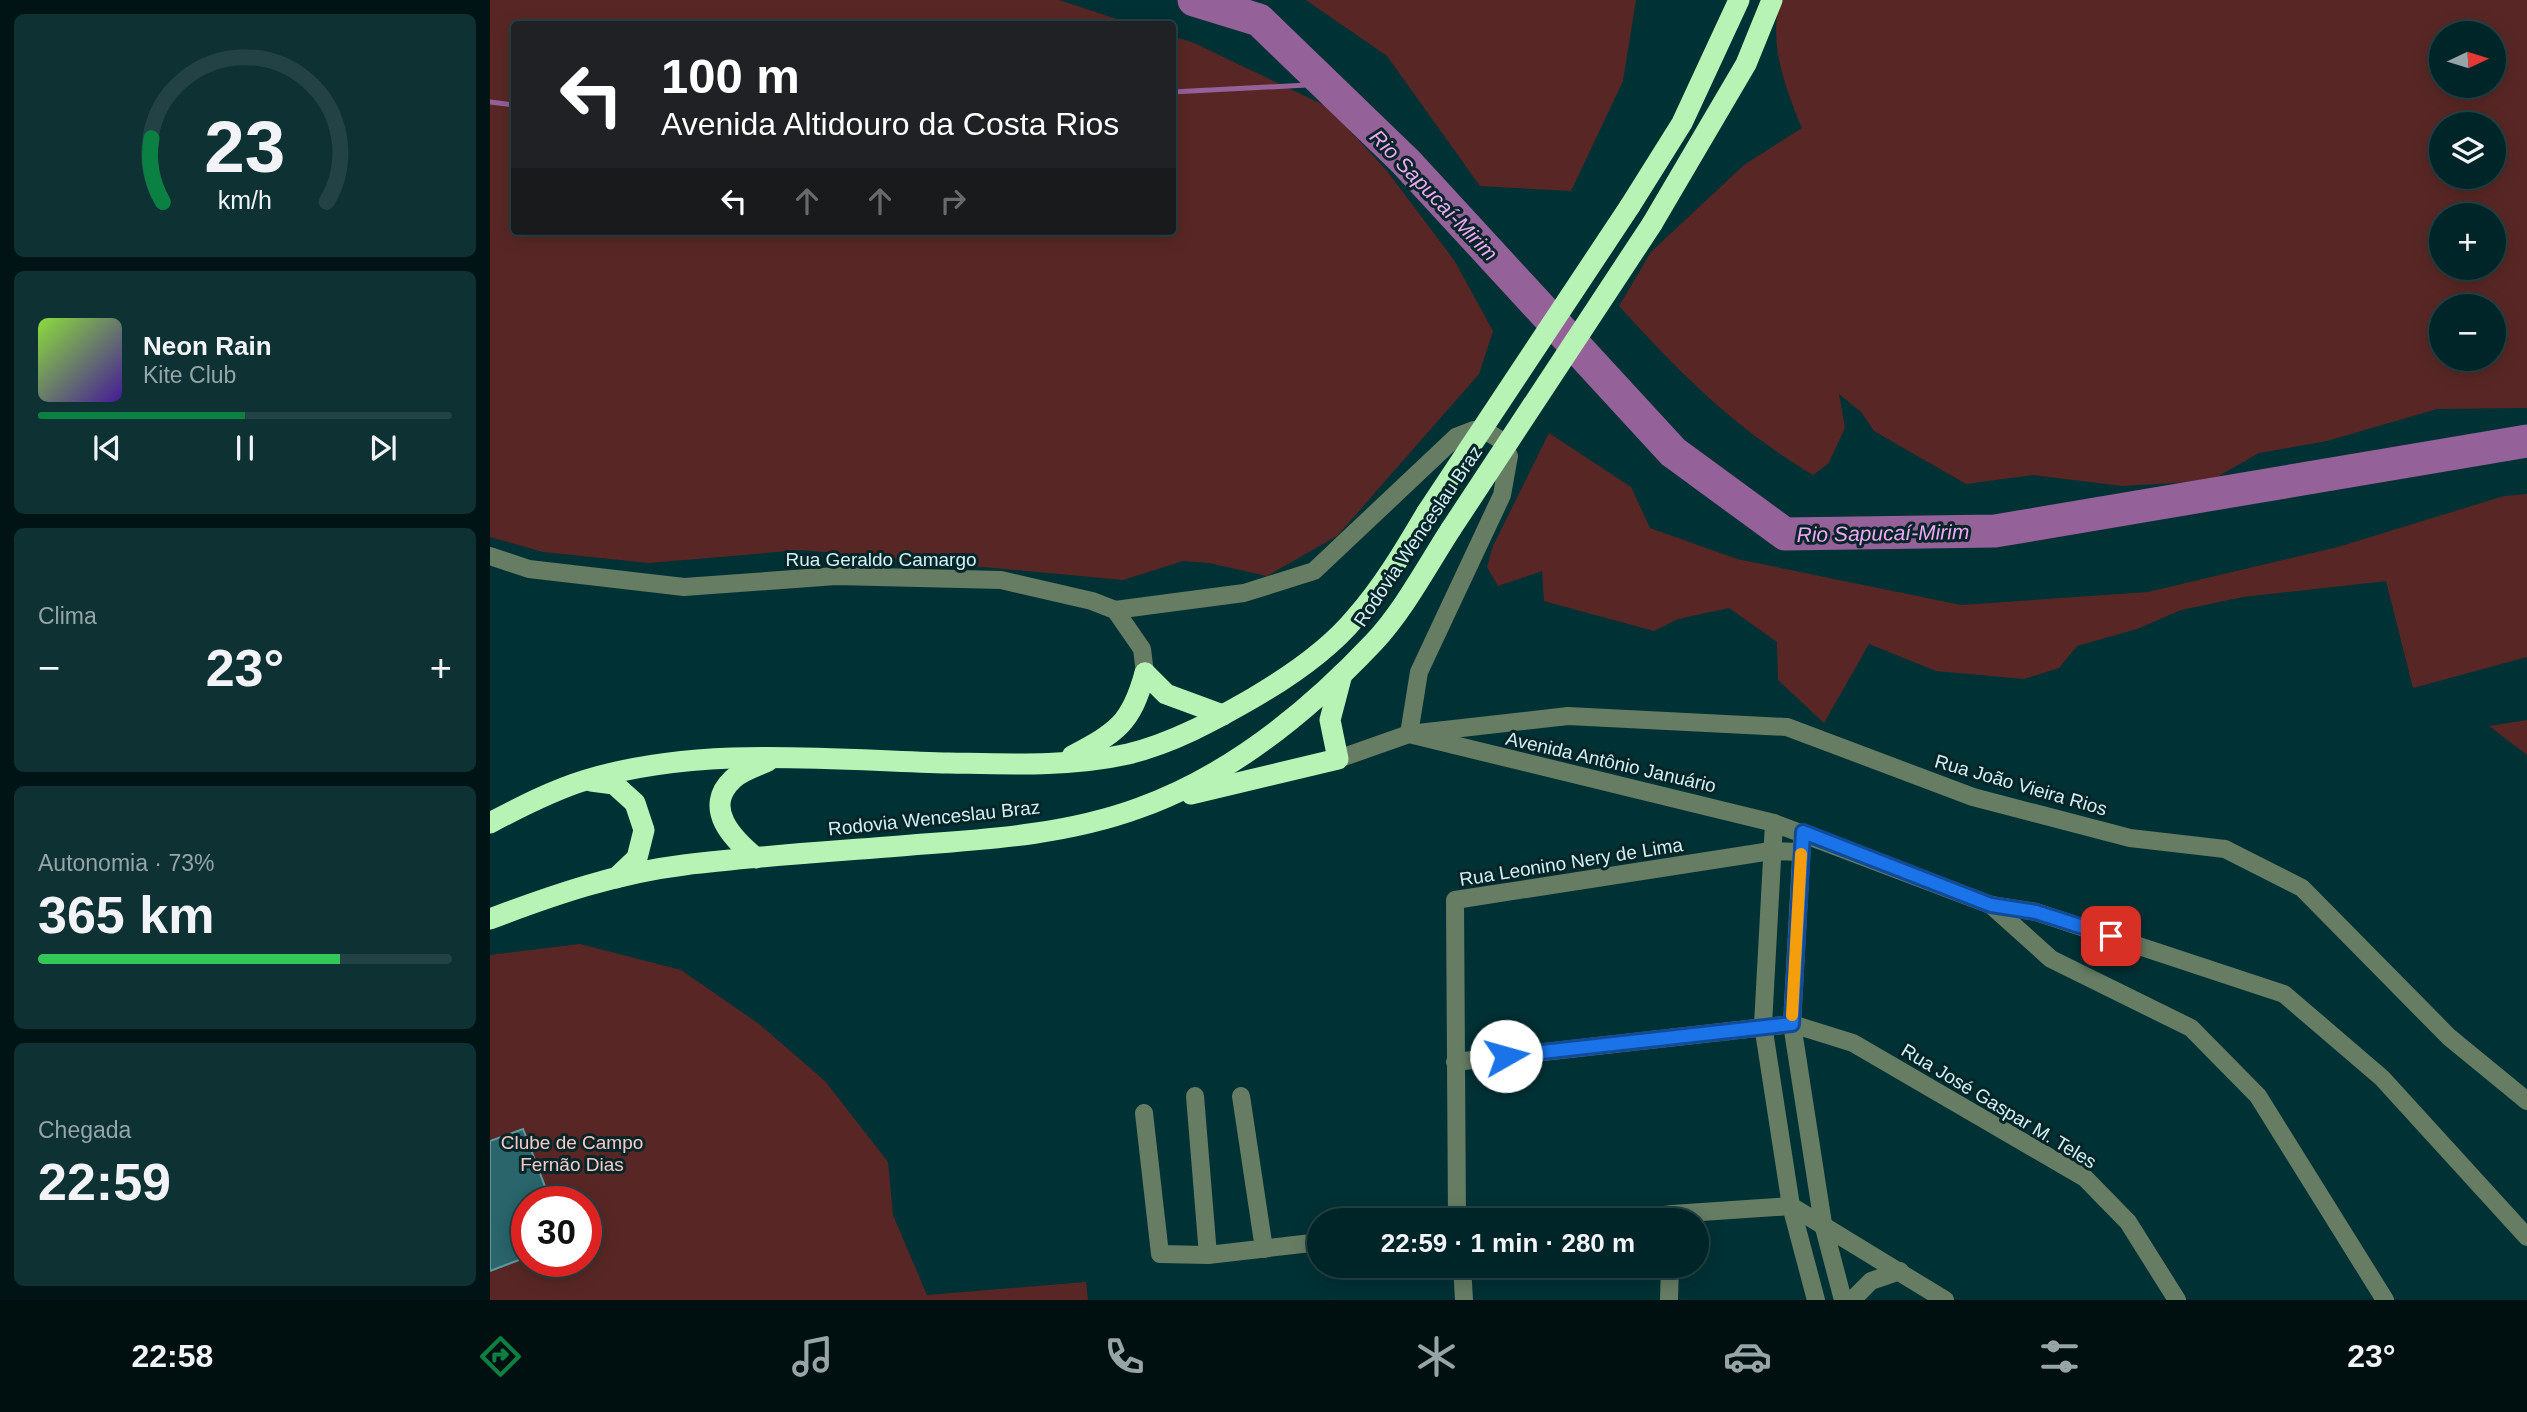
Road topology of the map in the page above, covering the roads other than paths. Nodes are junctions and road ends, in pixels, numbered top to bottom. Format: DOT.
graph roads {
  1 [pos="1739,0"];
  2 [pos="1772,0"];
  3 [pos="490,556"];
  4 [pos="1115,610"];
  5 [pos="1145,673"];
  6 [pos="1342,674"];
  7 [pos="1223,715"];
  8 [pos="1409,734"];
  9 [pos="773,758"];
  10 [pos="1338,759"];
  11 [pos="1062,762"];
  12 [pos="586,780"];
  13 [pos="1139,808"];
  14 [pos="490,823"];
  15 [pos="1774,823"];
  16 [pos="1803,832"];
  17 [pos="1771,851"];
  18 [pos="1801,852"];
  19 [pos="756,858"];
  20 [pos="616,877"];
  21 [pos="1991,905"];
  22 [pos="490,919"];
  23 [pos="1792,1024"];
  24 [pos="1763,1025"];
  25 [pos="1455,1062"];
  26 [pos="1195,1096"];
  27 [pos="1241,1096"];
  28 [pos="2527,1101"];
  29 [pos="1144,1113"];
  30 [pos="1791,1206"];
  31 [pos="1457,1208"];
  32 [pos="1709,1214"];
  33 [pos="1823,1224"];
  34 [pos="2527,1237"];
  35 [pos="1307,1244"];
  36 [pos="1264,1249"];
  37 [pos="1208,1255"];
  38 [pos="1900,1271"];
  39 [pos="1463,1278"];
  40 [pos="1670,1278"];
  41 [pos="1464,1300"];
  42 [pos="1669,1300"];
  43 [pos="1816,1300"];
  44 [pos="1843,1300"];
  45 [pos="1852,1300"];
  46 [pos="1945,1300"];
  47 [pos="2177,1300"];
  48 [pos="2385,1300"];
  1 -- 7 [label="highway, Rodovia Wenceslau Braz, bridge"];
  2 -- 6 [label="highway, Rodovia Wenceslau Braz, bridge"];
  3 -- 4 [label="street, Rua Geraldo Camargo"];
  4 -- 5 [label="street"];
  4 -- 8 [label="street"];
  5 -- 7 [label="highway"];
  5 -- 11 [label="highway"];
  6 -- 10 [label="highway"];
  6 -- 13 [label="highway, Rodovia Wenceslau Braz"];
  7 -- 11 [label="highway, Rodovia Wenceslau Braz"];
  8 -- 10 [label="street, Rua João Vieira Rios"];
  8 -- 15 [label="street, Avenida Antônio Januário"];
  8 -- 28 [label="street, Rua João Vieira Rios"];
  9 -- 11 [label="highway, Rodovia Wenceslau Braz"];
  9 -- 12 [label="highway, Rodovia Wenceslau Braz"];
  9 -- 19 [label="highway"];
  10 -- 13 [label="highway"];
  12 -- 14 [label="highway, Rodovia Wenceslau Braz"];
  12 -- 20 [label="highway"];
  13 -- 19 [label="highway, Rodovia Wenceslau Braz"];
  15 -- 16 [label="street, Avenida Antônio Januário"];
  15 -- 17 [label="street"];
  16 -- 18 [label="street"];
  16 -- 21 [label="street, Avenida Antônio Januário"];
  17 -- 18 [label="street, Rua Leonino Nery de Lima"];
  17 -- 24 [label="street"];
  17 -- 25 [label="street, Rua Leonino Nery de Lima"];
  18 -- 23 [label="street"];
  19 -- 20 [label="highway, Rodovia Wenceslau Braz"];
  20 -- 22 [label="highway, Rodovia Wenceslau Braz"];
  21 -- 34 [label="street"];
  21 -- 48 [label="street"];
  23 -- 24 [label="street, Rua José Gaspar M. Teles"];
  23 -- 33 [label="street"];
  23 -- 47 [label="street, Rua José Gaspar M. Teles"];
  24 -- 25 [label="street, Rua José Gaspar M. Teles"];
  24 -- 30 [label="street"];
  25 -- 31 [label="street, Rua Leonino Nery de Lima"];
  26 -- 37 [label="street"];
  27 -- 36 [label="street"];
  29 -- 37 [label="street"];
  30 -- 32 [label="street"];
  30 -- 33 [label="street"];
  30 -- 43 [label="street"];
  33 -- 38 [label="street"];
  33 -- 44 [label="street"];
  35 -- 36 [label="street"];
  36 -- 37 [label="street"];
  38 -- 45 [label="street"];
  38 -- 46 [label="street"];
  39 -- 41 [label="street"];
  40 -- 42 [label="street"];
}
